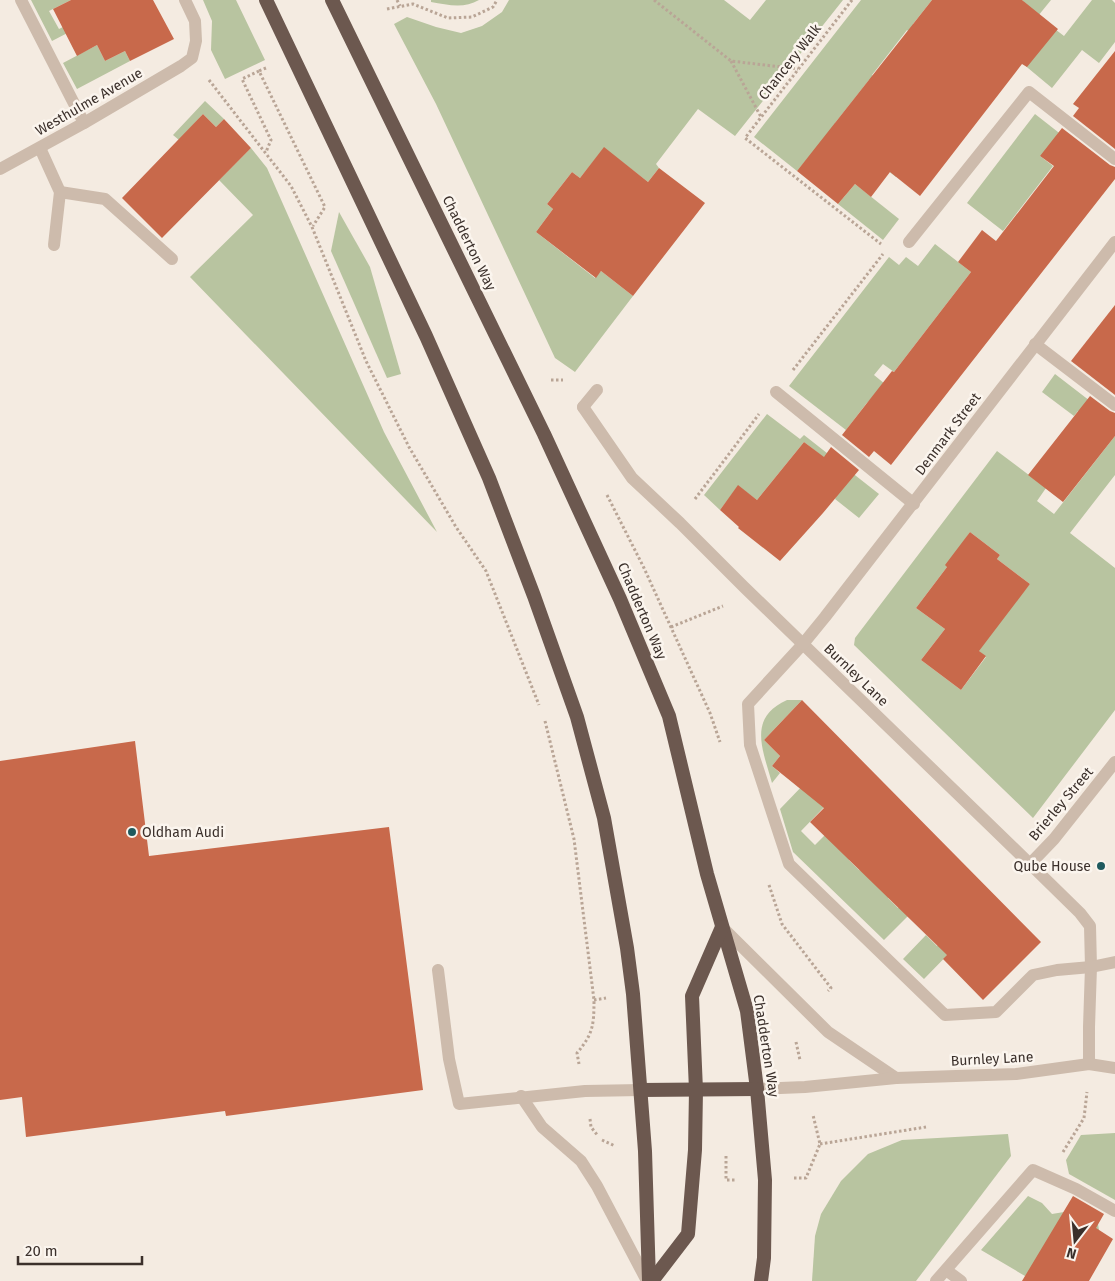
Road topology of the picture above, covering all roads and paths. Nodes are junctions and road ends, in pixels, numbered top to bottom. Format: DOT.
graph roads {
  1 [pos="21,0"];
  2 [pos="185,0"];
  3 [pos="266,0"];
  4 [pos="332,0"];
  5 [pos="397,0"];
  6 [pos="497,0"];
  7 [pos="654,0"];
  8 [pos="852,0"];
  9 [pos="400,6"];
  10 [pos="387,10"];
  11 [pos="731,61"];
  12 [pos="271,66"];
  13 [pos="798,69"];
  14 [pos="259,71"];
  15 [pos="215,88"];
  16 [pos="761,117"];
  17 [pos="84,122"];
  18 [pos="40,148"];
  19 [pos="266,152"];
  20 [pos="1115,159"];
  21 [pos="0,169"];
  22 [pos="60,192"];
  23 [pos="312,227"];
  24 [pos="909,242"];
  25 [pos="1115,242"];
  26 [pos="54,245"];
  27 [pos="887,249"];
  28 [pos="172,259"];
  29 [pos="1035,344"];
  30 [pos="549,380"];
  31 [pos="563,380"];
  32 [pos="598,390"];
  33 [pos="776,392"];
  34 [pos="1115,405"];
  35 [pos="914,504"];
  36 [pos="724,606"];
  37 [pos="671,628"];
  38 [pos="802,644"];
  39 [pos="540,708"];
  40 [pos="544,717"];
  41 [pos="1115,762"];
  42 [pos="1030,864"];
  43 [pos="722,927"];
  44 [pos="1115,962"];
  45 [pos="1092,967"];
  46 [pos="438,970"];
  47 [pos="577,1053"];
  48 [pos="1089,1064"];
  49 [pos="1115,1068"];
  50 [pos="896,1078"];
  51 [pos="757,1089"];
  52 [pos="641,1090"];
  53 [pos="696,1090"];
  54 [pos="521,1096"];
  55 [pos="926,1127"];
  56 [pos="1048,1176"];
  57 [pos="806,1178"];
  58 [pos="1115,1211"];
  59 [pos="946,1270"];
  60 [pos="649,1281"];
  61 [pos="761,1281"];
  62 [pos="936,1281"];
  63 [pos="962,1281"];
  1 -- 17 [label="street"];
  2 -- 17 [label="street, Westhulme Avenue"];
  3 -- 52 [label="highway"];
  4 -- 43 [label="highway, Chadderton Way"];
  5 -- 9 [label="path"];
  6 -- 9 [label="path"];
  7 -- 11 [label="path"];
  8 -- 13 [label="path, Chancery Walk"];
  9 -- 10 [label="path"];
  11 -- 13 [label="path"];
  11 -- 16 [label="path"];
  12 -- 14 [label="path"];
  13 -- 16 [label="path, Chancery Walk"];
  14 -- 19 [label="path"];
  14 -- 23 [label="path"];
  15 -- 19 [label="path"];
  16 -- 27 [label="path, Chancery Walk"];
  17 -- 18 [label="street, Westhulme Avenue"];
  18 -- 21 [label="street, Westhulme Avenue"];
  18 -- 22 [label="street"];
  19 -- 23 [label="path"];
  20 -- 24 [label="street"];
  22 -- 26 [label="street"];
  22 -- 28 [label="street"];
  23 -- 39 [label="path"];
  25 -- 29 [label="street, Denmark Street"];
  29 -- 34 [label="street"];
  29 -- 35 [label="street, Denmark Street"];
  30 -- 31 [label="path"];
  32 -- 38 [label="street, Burnley Lane"];
  33 -- 35 [label="street"];
  35 -- 38 [label="street, Denmark Street"];
  36 -- 37 [label="path"];
  38 -- 42 [label="street, Burnley Lane"];
  38 -- 45 [label="street, Denmark Street"];
  40 -- 47 [label="path"];
  41 -- 42 [label="street, Brierley Street"];
  42 -- 45 [label="street, Burnley Lane"];
  43 -- 50 [label="street"];
  43 -- 51 [label="highway, Chadderton Way"];
  43 -- 53 [label="highway"];
  44 -- 45 [label="street"];
  45 -- 48 [label="street, Burnley Lane"];
  46 -- 54 [label="street"];
  48 -- 49 [label="street, Burnley Lane"];
  48 -- 50 [label="street, Burnley Lane"];
  48 -- 56 [label="path"];
  50 -- 51 [label="street, Burnley Lane"];
  51 -- 53 [label="highway"];
  51 -- 61 [label="highway, Chadderton Way"];
  52 -- 53 [label="highway"];
  52 -- 54 [label="street"];
  52 -- 60 [label="highway"];
  53 -- 60 [label="highway"];
  54 -- 60 [label="street"];
  55 -- 57 [label="path"];
  56 -- 58 [label="street"];
  56 -- 59 [label="street"];
  59 -- 62 [label="street"];
  59 -- 63 [label="street"];
}
